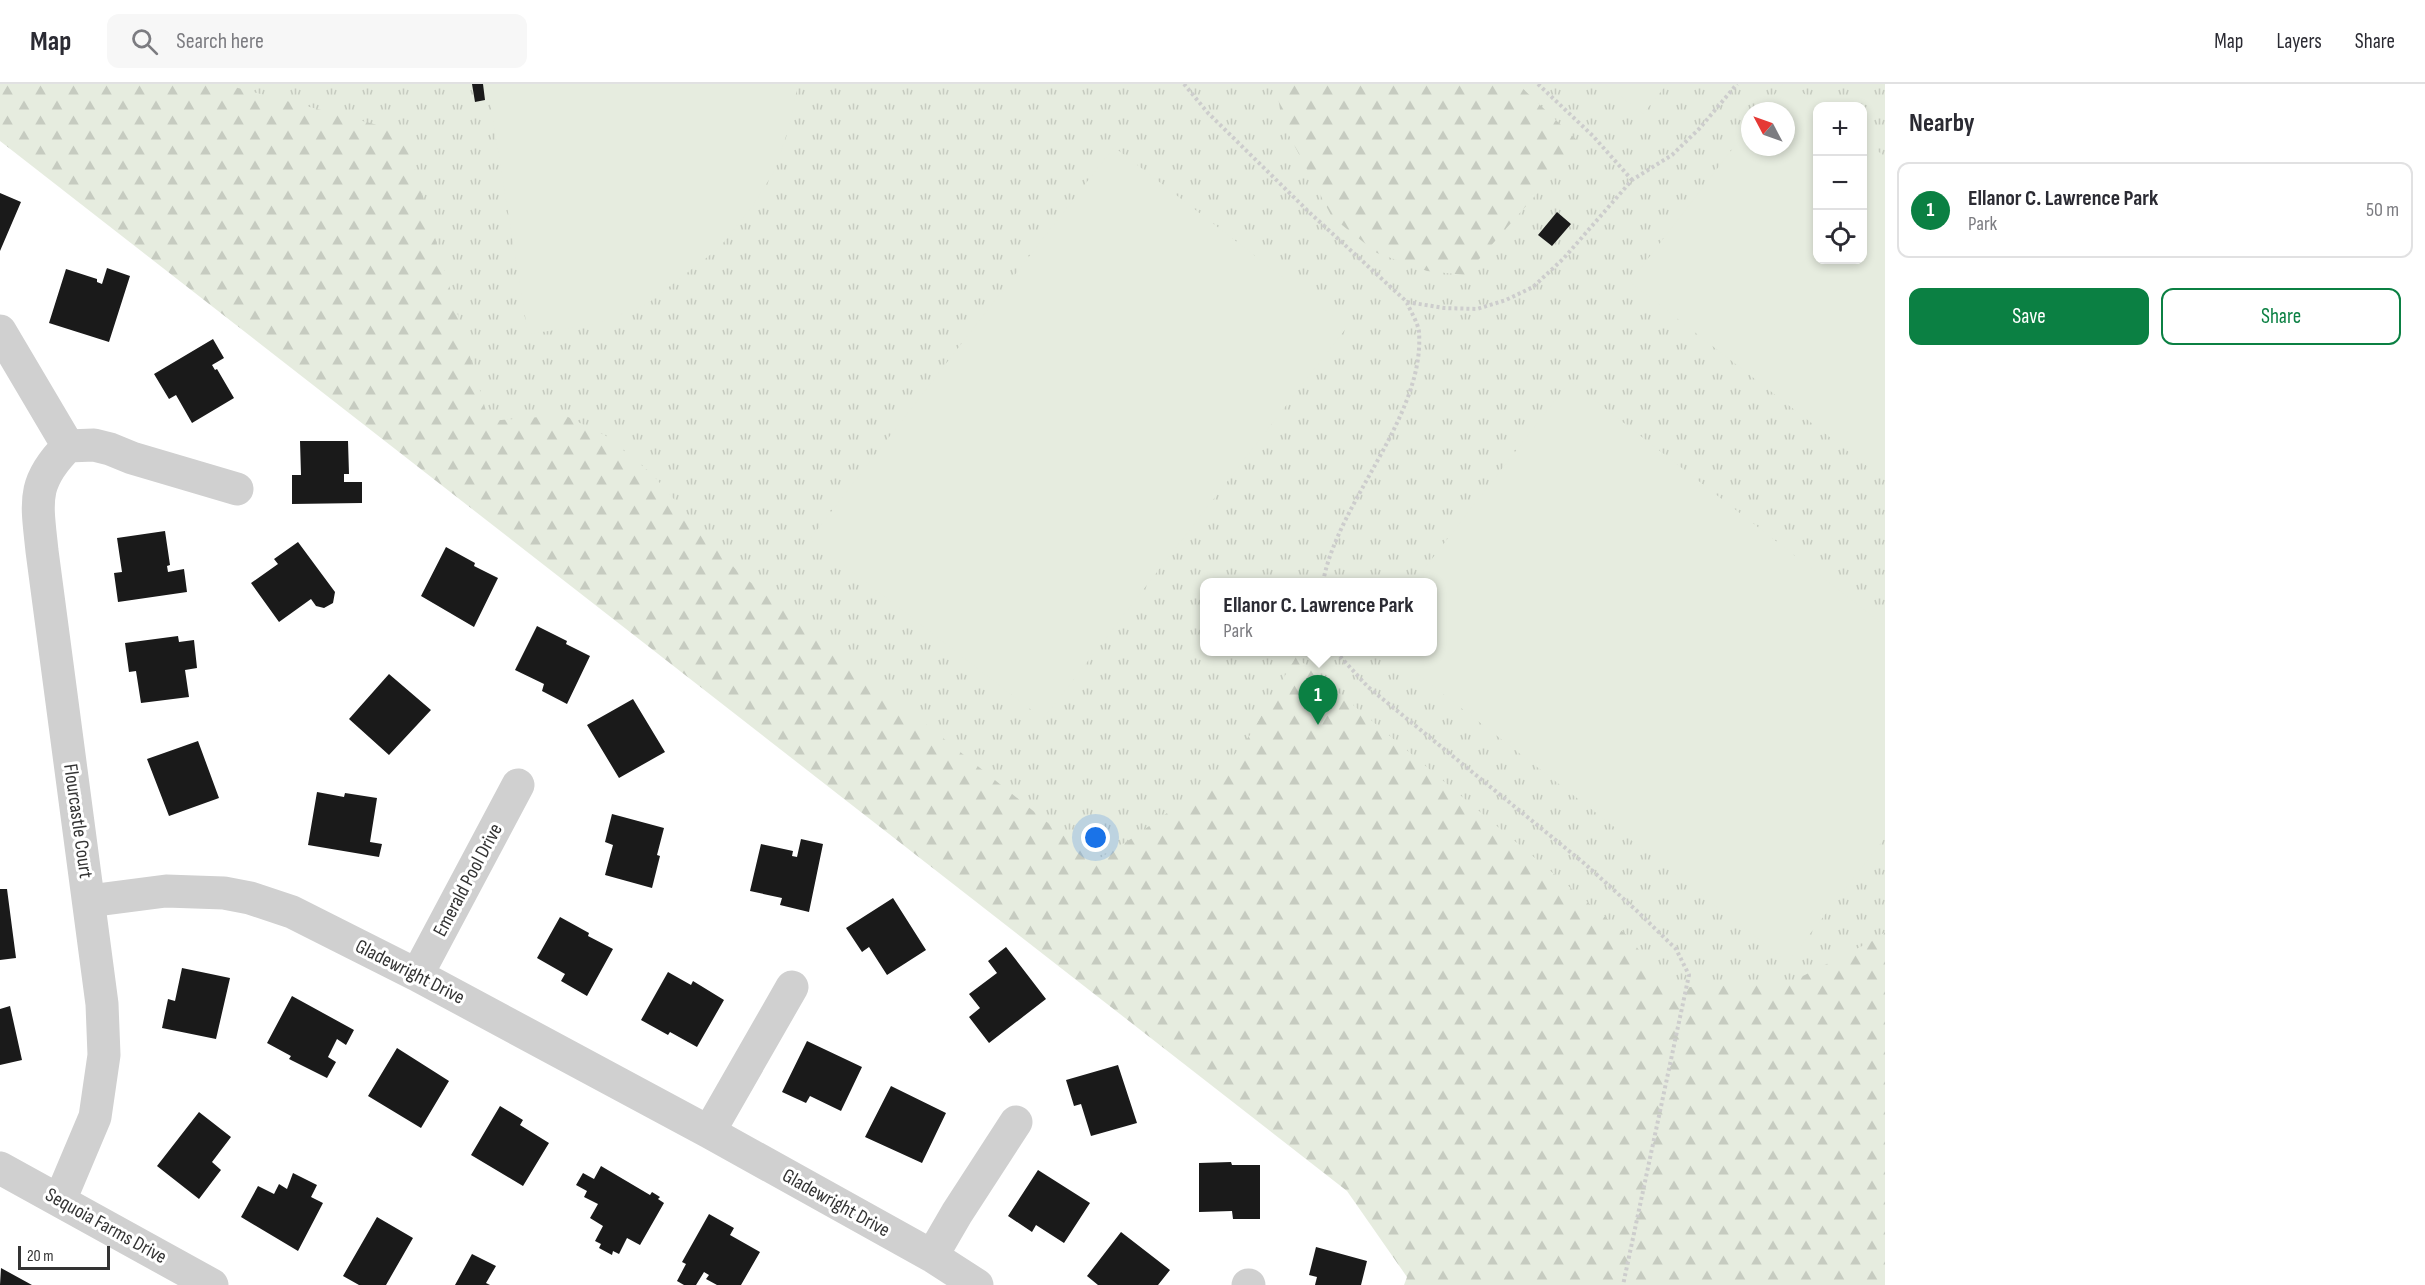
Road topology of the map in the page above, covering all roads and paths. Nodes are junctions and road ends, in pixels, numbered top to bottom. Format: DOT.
graph roads {
  1 [pos="1184,84"];
  2 [pos="1538,84"];
  3 [pos="1737,84"];
  4 [pos="1632,180"];
  5 [pos="1407,302"];
  6 [pos="0,331"];
  7 [pos="68,446"];
  8 [pos="237,489"];
  9 [pos="1324,578"];
  10 [pos="1340,656"];
  11 [pos="518,785"];
  12 [pos="89,901"];
  13 [pos="417,975"];
  14 [pos="792,987"];
  15 [pos="1016,1122"];
  16 [pos="709,1132"];
  17 [pos="0,1168"];
  18 [pos="60,1200"];
  19 [pos="932,1256"];
  20 [pos="212,1285"];
  21 [pos="977,1285"];
  22 [pos="1623,1285"];
  1 -- 5 [label="path"];
  2 -- 4 [label="path"];
  3 -- 4 [label="path"];
  4 -- 5 [label="path"];
  5 -- 9 [label="path"];
  6 -- 7 [label="street"];
  7 -- 8 [label="street"];
  7 -- 12 [label="street, Flourcastle Court"];
  10 -- 22 [label="path"];
  11 -- 13 [label="street, Emerald Pool Drive"];
  12 -- 13 [label="street, Gladewright Drive"];
  12 -- 18 [label="street, Flourcastle Court"];
  13 -- 16 [label="street, Gladewright Drive"];
  14 -- 16 [label="street"];
  15 -- 19 [label="street"];
  16 -- 19 [label="street, Gladewright Drive"];
  17 -- 18 [label="street, Sequoia Farms Drive"];
  18 -- 20 [label="street, Sequoia Farms Drive"];
  19 -- 21 [label="street, Gladewright Drive"];
}
